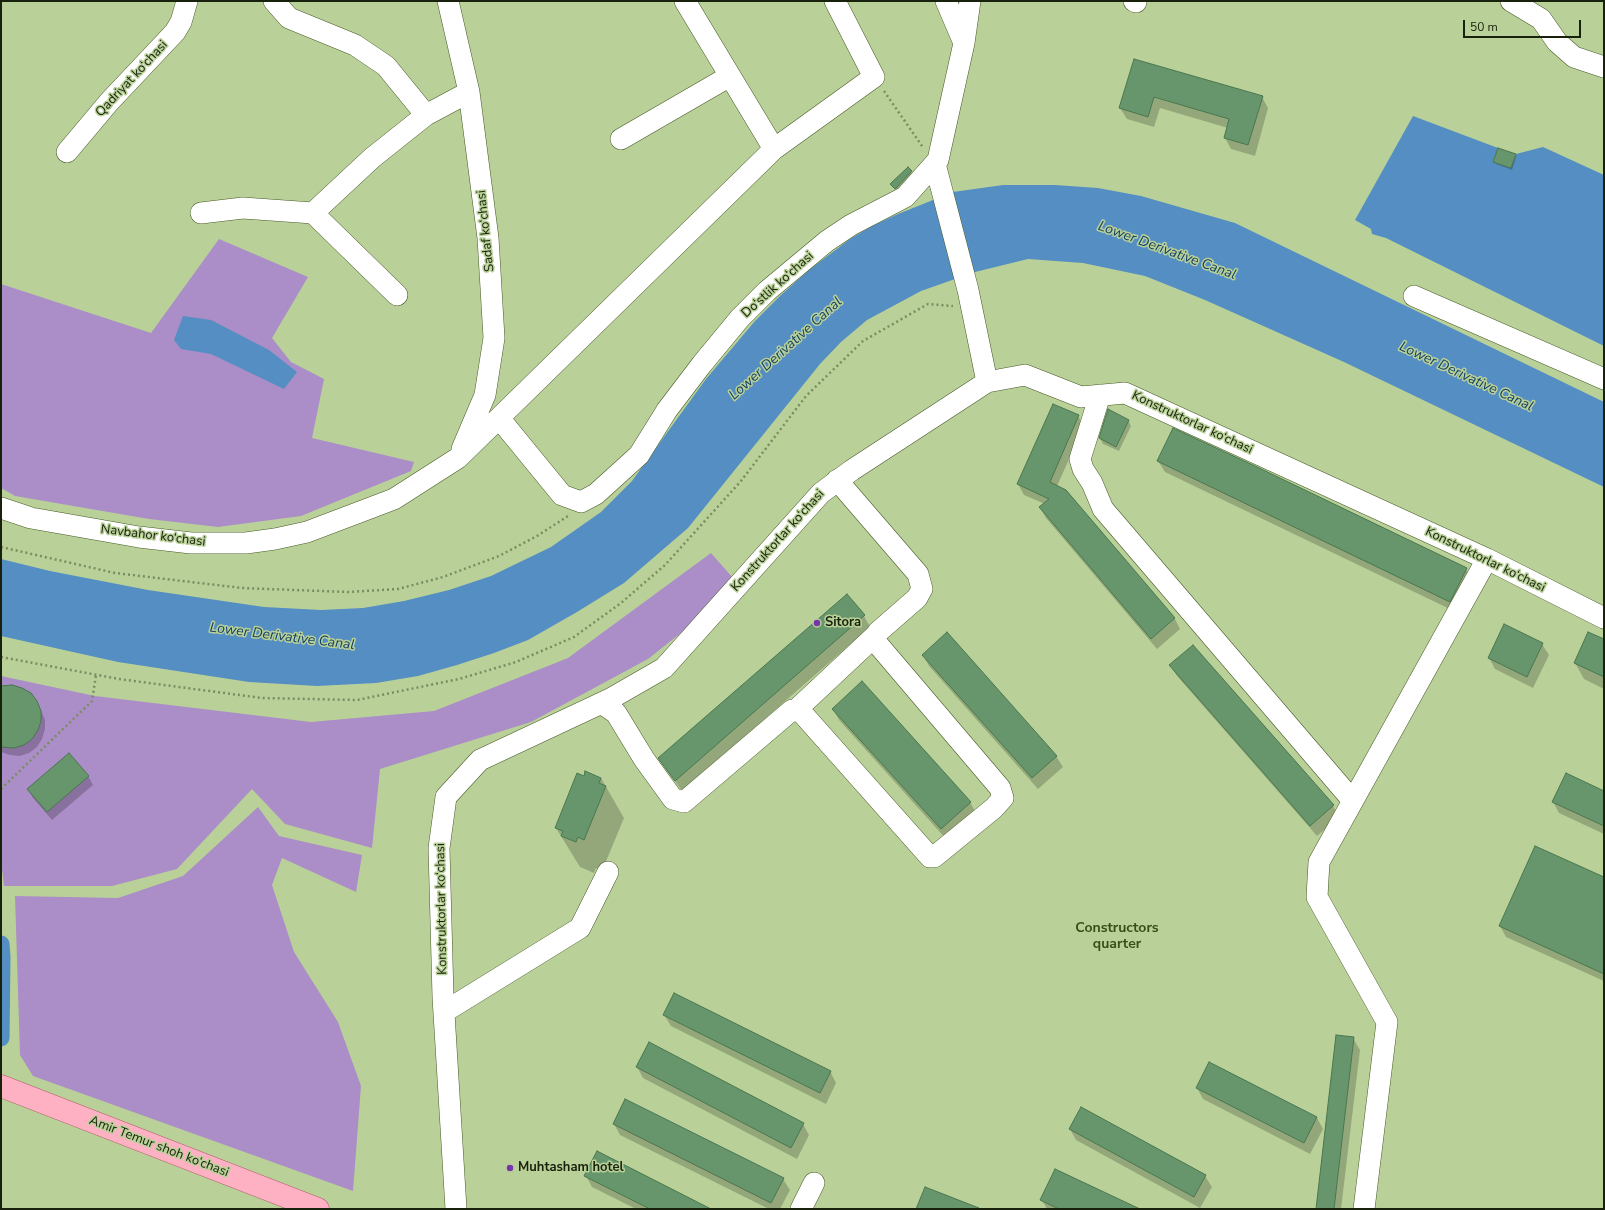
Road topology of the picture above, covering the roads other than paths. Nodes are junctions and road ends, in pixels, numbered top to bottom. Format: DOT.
graph roads {
  1 [pos="187,1"];
  2 [pos="274,1"];
  3 [pos="448,1"];
  4 [pos="685,1"];
  5 [pos="835,1"];
  6 [pos="946,1"];
  7 [pos="970,1"];
  8 [pos="1511,1"];
  9 [pos="964,43"];
  10 [pos="1604,67"];
  11 [pos="730,76"];
  12 [pos="469,92"];
  13 [pos="426,115"];
  14 [pos="621,139"];
  15 [pos="774,149"];
  16 [pos="67,152"];
  17 [pos="935,164"];
  18 [pos="201,213"];
  19 [pos="313,213"];
  20 [pos="397,295"];
  21 [pos="1414,296"];
  22 [pos="1604,379"];
  23 [pos="987,382"];
  24 [pos="1100,396"];
  25 [pos="499,418"];
  26 [pos="458,458"];
  27 [pos="837,480"];
  28 [pos="1,508"];
  29 [pos="1487,559"];
  30 [pos="1604,618"];
  31 [pos="874,636"];
  32 [pos="601,703"];
  33 [pos="796,710"];
  34 [pos="1353,801"];
  35 [pos="608,872"];
  36 [pos="444,1012"];
  37 [pos="1,1086"];
  38 [pos="814,1183"];
  39 [pos="318,1209"];
  40 [pos="456,1209"];
  41 [pos="801,1209"];
  42 [pos="1364,1209"];
  1 -- 16 [label="street, Qadriyat ko‘chasi"];
  2 -- 13 [label="street"];
  3 -- 12 [label="street, Sadaf ko‘chasi"];
  4 -- 11 [label="street"];
  5 -- 15 [label="street"];
  6 -- 9 [label="street"];
  7 -- 9 [label="street, Do‘stlik ko‘chasi"];
  8 -- 10 [label="street"];
  9 -- 17 [label="street, Do‘stlik ko‘chasi"];
  11 -- 14 [label="street"];
  11 -- 15 [label="street"];
  12 -- 13 [label="street"];
  12 -- 26 [label="street, Sadaf ko‘chasi"];
  13 -- 19 [label="street"];
  15 -- 25 [label="street"];
  17 -- 23 [label="street"];
  17 -- 25 [label="street, Do‘stlik ko‘chasi"];
  18 -- 19 [label="street"];
  19 -- 20 [label="street"];
  21 -- 22 [label="street"];
  23 -- 24 [label="street, Konstruktorlar ko‘chasi"];
  23 -- 27 [label="street, Konstruktorlar ko‘chasi"];
  24 -- 29 [label="street, Konstruktorlar ko‘chasi"];
  24 -- 34 [label="street"];
  25 -- 26 [label="street"];
  26 -- 28 [label="street, Navbahor ko‘chasi"];
  27 -- 31 [label="street"];
  27 -- 32 [label="street, Konstruktorlar ko‘chasi"];
  29 -- 30 [label="street, Konstruktorlar ko‘chasi"];
  29 -- 34 [label="street"];
  31 -- 33 [label="street"];
  31 -- 33 [label="street"];
  32 -- 33 [label="street"];
  32 -- 36 [label="street, Konstruktorlar ko‘chasi"];
  34 -- 42 [label="street"];
  35 -- 36 [label="street"];
  36 -- 40 [label="street, Konstruktorlar ko‘chasi"];
  37 -- 39 [label="main road, Amir Temur shoh ko‘chasi"];
  38 -- 41 [label="street"];
}
